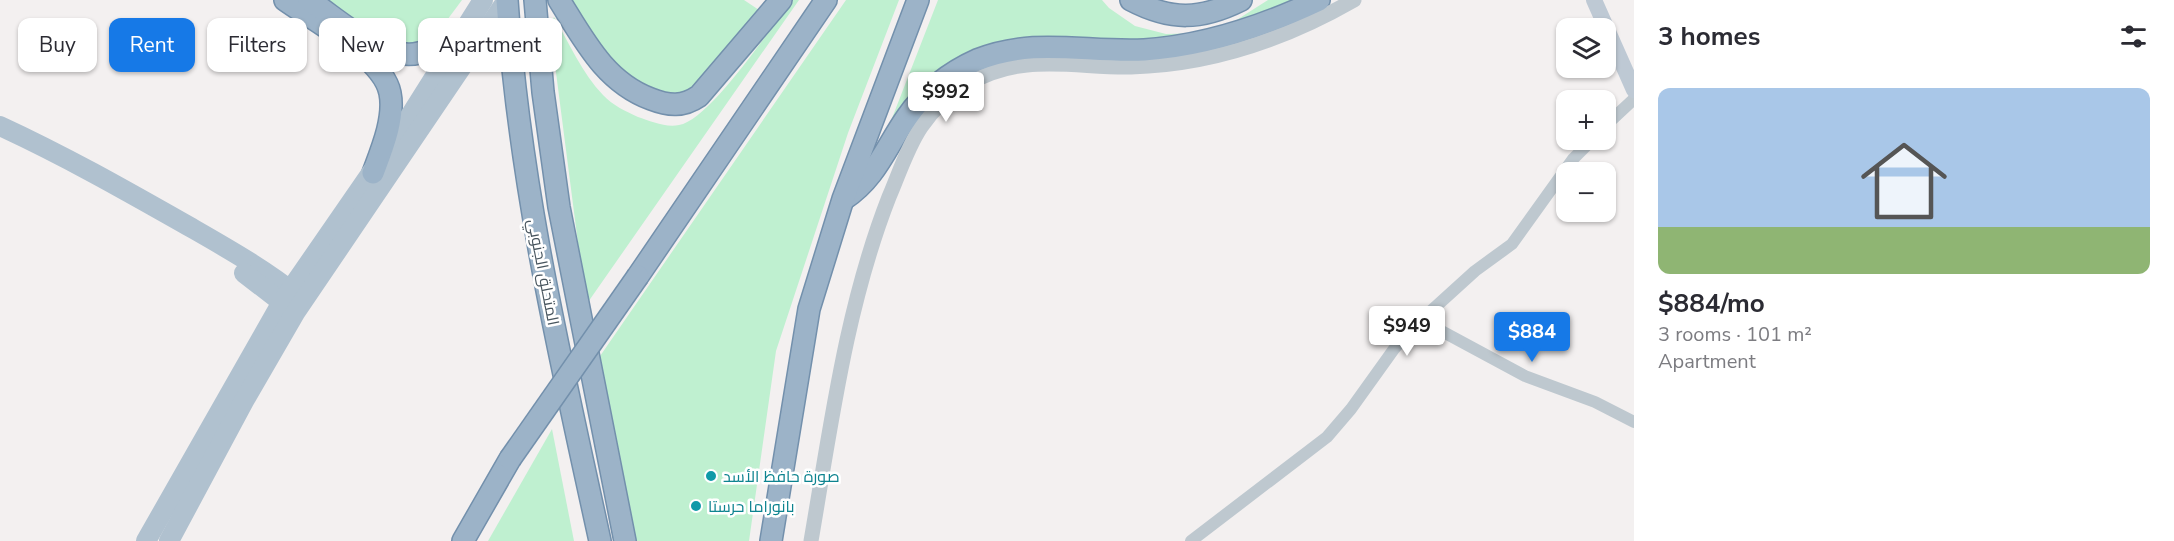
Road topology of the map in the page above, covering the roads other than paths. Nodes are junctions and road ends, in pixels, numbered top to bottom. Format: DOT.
graph roads {
  1 [pos="285,0"];
  2 [pos="309,0"];
  3 [pos="483,0"];
  4 [pos="507,0"];
  5 [pos="535,0"];
  6 [pos="559,0"];
  7 [pos="781,0"];
  8 [pos="826,0"];
  9 [pos="918,0"];
  10 [pos="1131,0"];
  11 [pos="1241,0"];
  12 [pos="1319,0"];
  13 [pos="1354,0"];
  14 [pos="1594,0"];
  15 [pos="471,18"];
  16 [pos="418,53"];
  17 [pos="440,72"];
  18 [pos="1634,90"];
  19 [pos="1634,99"];
  20 [pos="1616,116"];
  21 [pos="0,126"];
  22 [pos="409,132"];
  23 [pos="0,139"];
  24 [pos="1582,150"];
  25 [pos="51,156"];
  26 [pos="373,173"];
  27 [pos="843,199"];
  28 [pos="293,301"];
  29 [pos="1421,320"];
  30 [pos="236,397"];
  31 [pos="1634,422"];
  32 [pos="146,541"];
  33 [pos="169,541"];
  34 [pos="463,541"];
  35 [pos="600,541"];
  36 [pos="625,541"];
  37 [pos="771,541"];
  38 [pos="811,541"];
  39 [pos="1191,541"];
  1 -- 26 [label="highway"];
  2 -- 16 [label="highway"];
  3 -- 15 [label="main road"];
  4 -- 22 [label="main road"];
  4 -- 35 [label="highway, المتحلق الجنوبي"];
  5 -- 36 [label="highway, المتحلق الجنوبي"];
  6 -- 7 [label="highway"];
  8 -- 34 [label="highway, bridge"];
  9 -- 27 [label="highway"];
  10 -- 11 [label="highway"];
  12 -- 27 [label="highway"];
  13 -- 38 [label="street"];
  14 -- 18 [label="main road"];
  17 -- 22 [label="main road"];
  19 -- 20 [label="street"];
  21 -- 25 [label="main road"];
  22 -- 26 [label="main road"];
  22 -- 28 [label="main road"];
  23 -- 25 [label="main road"];
  24 -- 29 [label="street"];
  25 -- 28 [label="main road"];
  26 -- 28 [label="main road"];
  27 -- 37 [label="highway"];
  28 -- 30 [label="main road"];
  29 -- 31 [label="street"];
  29 -- 39 [label="street"];
  30 -- 32 [label="main road"];
  30 -- 33 [label="main road"];
}
